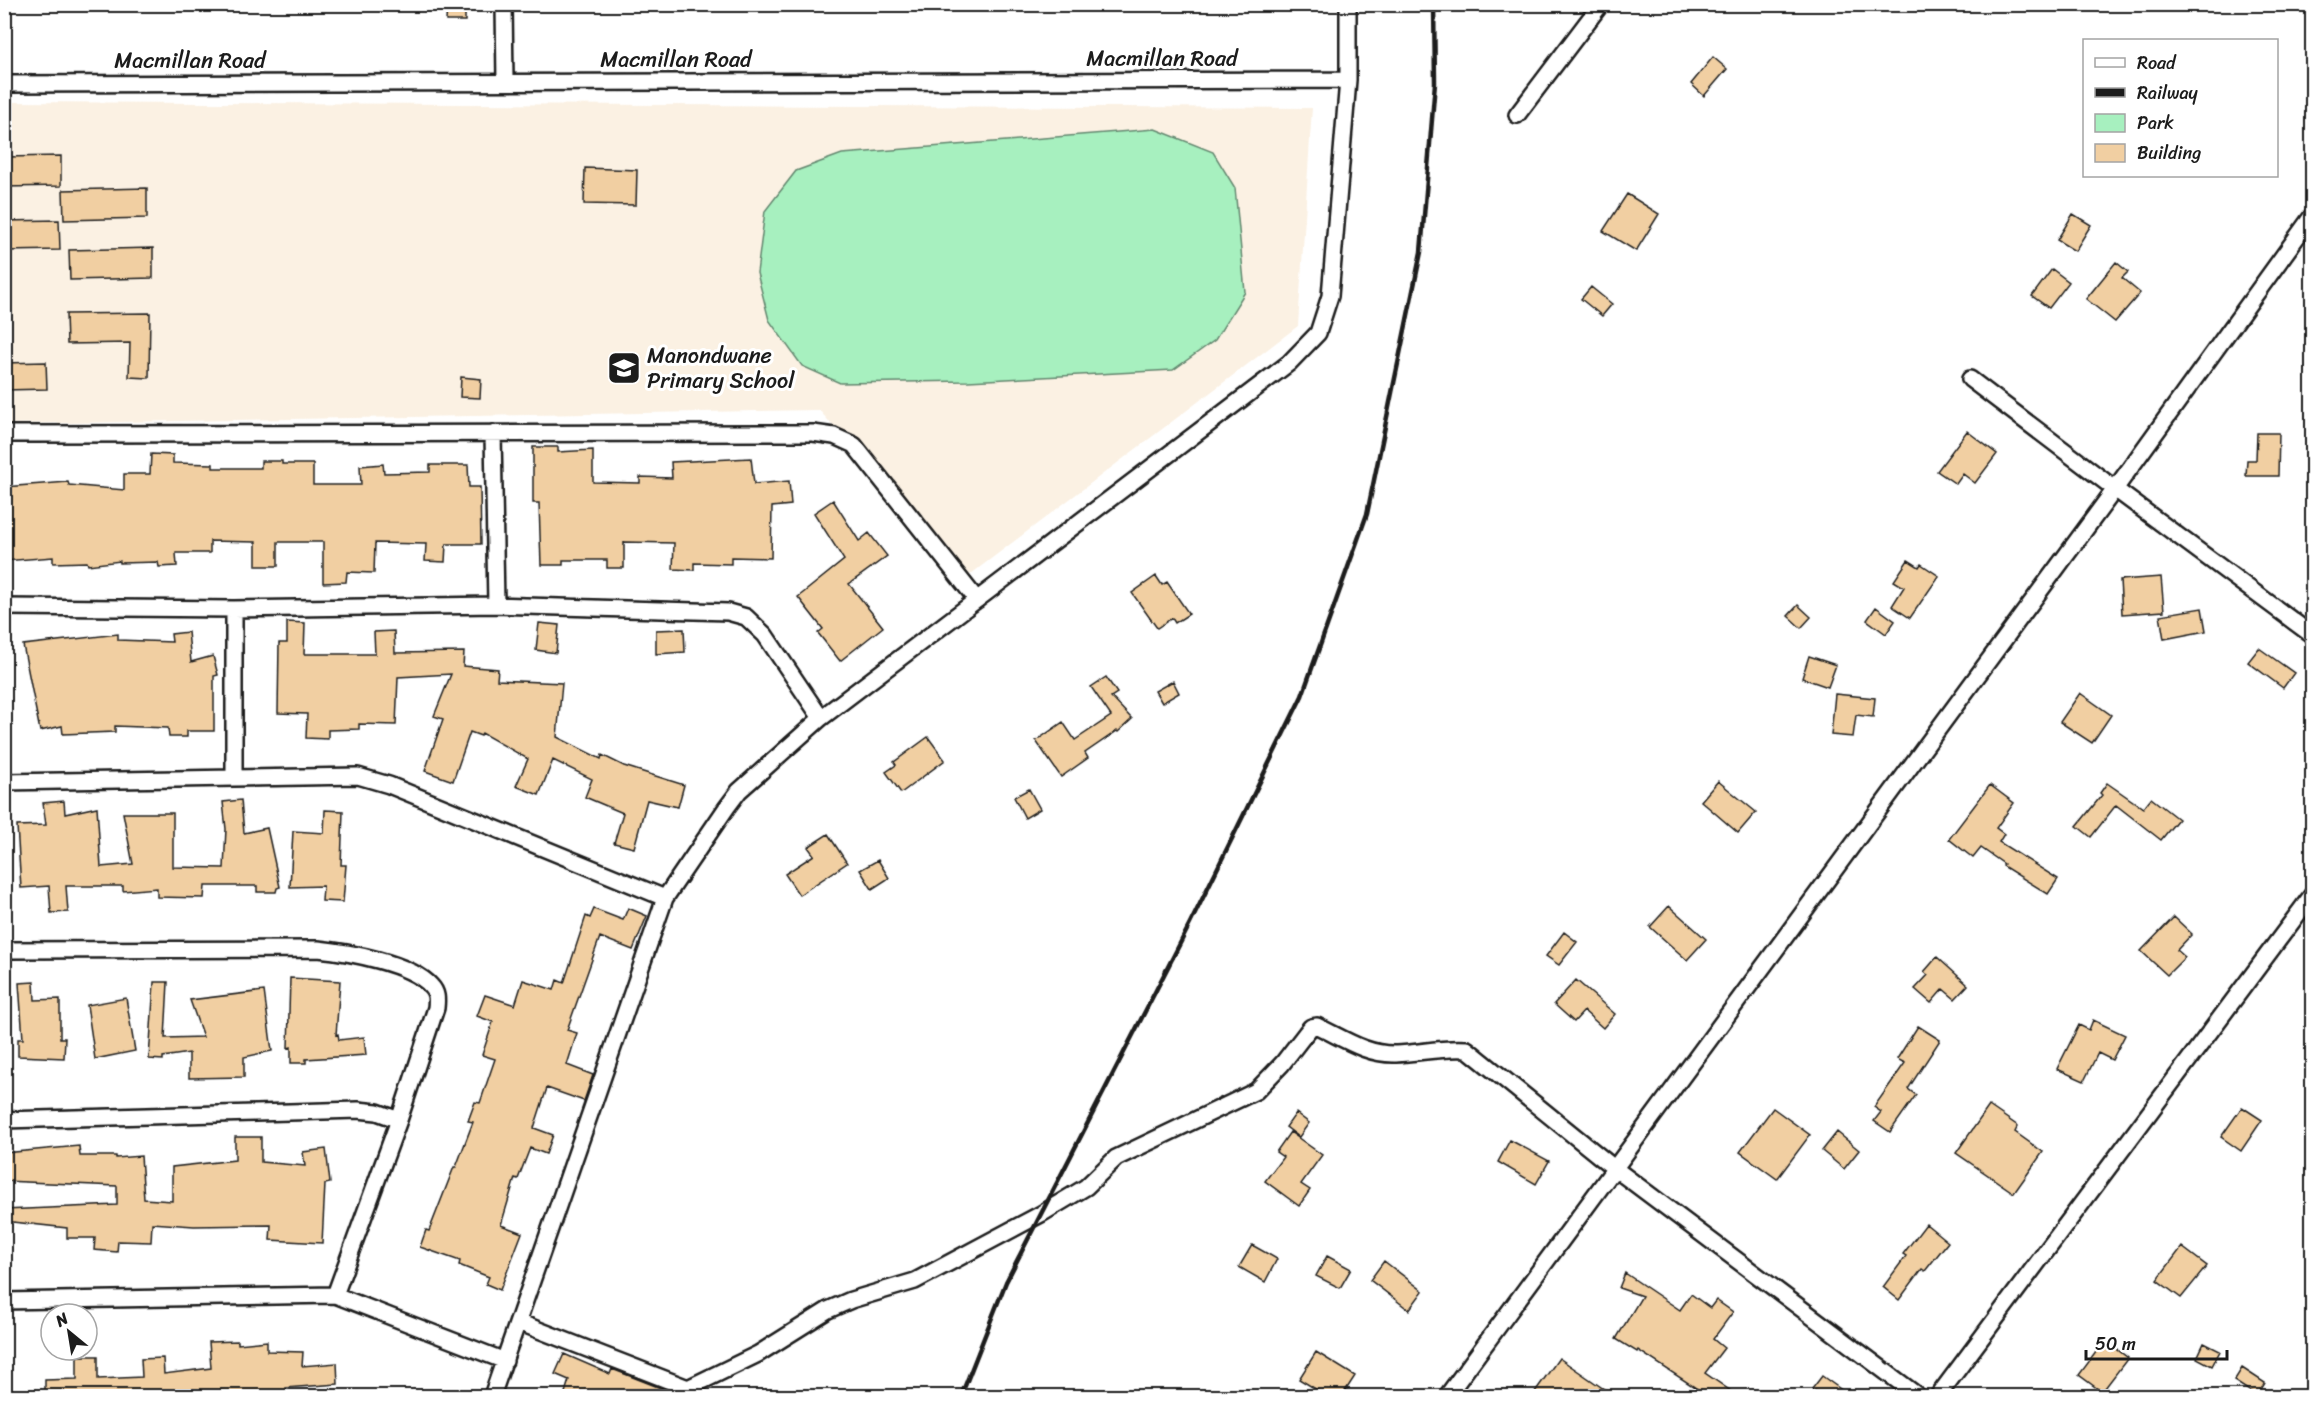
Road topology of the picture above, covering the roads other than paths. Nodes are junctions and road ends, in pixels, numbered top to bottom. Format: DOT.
graph roads {
  1 [pos="504,4"];
  2 [pos="1348,4"];
  3 [pos="1601,4"];
  4 [pos="1348,80"];
  5 [pos="505,82"];
  6 [pos="4,84"];
  7 [pos="1517,115"];
  8 [pos="2313,216"];
  9 [pos="1971,378"];
  10 [pos="493,433"];
  11 [pos="4,434"];
  12 [pos="2115,489"];
  13 [pos="977,600"];
  14 [pos="496,605"];
  15 [pos="4,607"];
  16 [pos="234,609"];
  17 [pos="2313,635"];
  18 [pos="821,717"];
  19 [pos="234,777"];
  20 [pos="4,782"];
  21 [pos="2313,896"];
  22 [pos="665,898"];
  23 [pos="4,950"];
  24 [pos="4,1120"];
  25 [pos="399,1120"];
  26 [pos="1614,1168"];
  27 [pos="335,1295"];
  28 [pos="4,1301"];
  29 [pos="518,1322"];
  30 [pos="505,1361"];
  31 [pos="687,1392"];
  32 [pos="492,1396"];
  33 [pos="1447,1396"];
  34 [pos="1918,1396"];
  35 [pos="1938,1396"];
  1 -- 5 [label="street"];
  2 -- 4 [label="street"];
  3 -- 7 [label="street"];
  4 -- 5 [label="street, Macmillan Road"];
  4 -- 13 [label="street"];
  5 -- 6 [label="street, Macmillan Road"];
  8 -- 12 [label="street"];
  9 -- 12 [label="street"];
  10 -- 11 [label="street"];
  10 -- 13 [label="street"];
  10 -- 14 [label="street"];
  12 -- 17 [label="street"];
  12 -- 26 [label="street"];
  13 -- 18 [label="street"];
  14 -- 16 [label="street"];
  14 -- 18 [label="street"];
  15 -- 16 [label="street"];
  16 -- 19 [label="street"];
  18 -- 22 [label="street"];
  19 -- 20 [label="street"];
  19 -- 22 [label="street"];
  21 -- 35 [label="street"];
  22 -- 29 [label="street"];
  23 -- 25 [label="street"];
  24 -- 25 [label="street"];
  25 -- 27 [label="street"];
  26 -- 31 [label="street"];
  26 -- 33 [label="street"];
  26 -- 34 [label="street"];
  27 -- 28 [label="street"];
  27 -- 30 [label="street"];
  29 -- 30 [label="street"];
  29 -- 31 [label="street"];
  30 -- 32 [label="street"];
}
